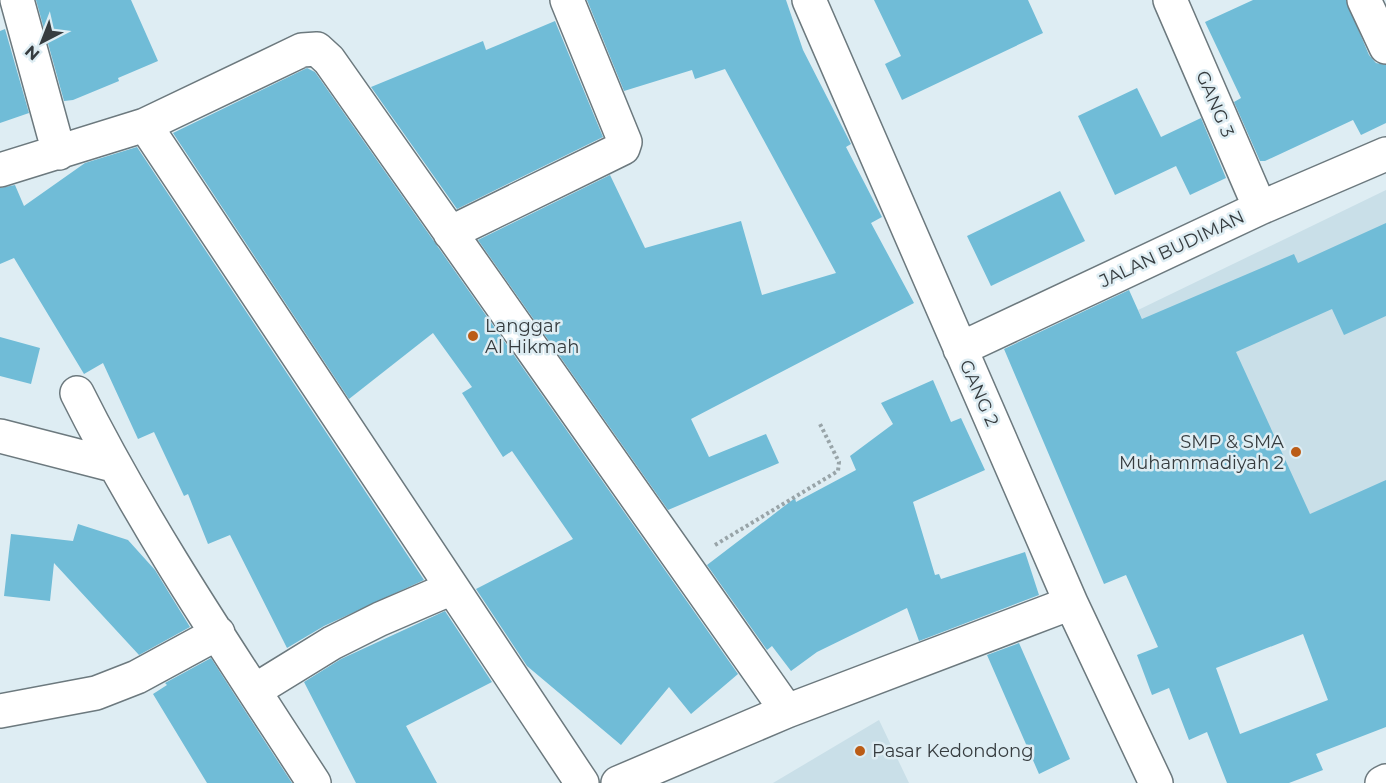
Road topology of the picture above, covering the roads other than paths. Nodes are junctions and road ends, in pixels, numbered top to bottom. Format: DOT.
graph roads {
  1 [pos="17,0"];
  2 [pos="567,0"];
  3 [pos="809,0"];
  4 [pos="1170,0"];
  5 [pos="1364,0"];
  6 [pos="1386,47"];
  7 [pos="145,124"];
  8 [pos="59,153"];
  9 [pos="1386,154"];
  10 [pos="0,170"];
  11 [pos="1260,208"];
  12 [pos="450,233"];
  13 [pos="960,349"];
  14 [pos="77,393"];
  15 [pos="0,436"];
  16 [pos="113,465"];
  17 [pos="452,588"];
  18 [pos="1071,603"];
  19 [pos="218,633"];
  20 [pos="254,691"];
  21 [pos="0,711"];
  22 [pos="787,711"];
  23 [pos="1386,781"];
  24 [pos="314,783"];
  25 [pos="582,783"];
  26 [pos="618,783"];
  27 [pos="1156,783"];
  28 [pos="1382,783"];
  1 -- 8 [label="street"];
  2 -- 12 [label="street"];
  3 -- 13 [label="street, GANG 2"];
  4 -- 11 [label="street, GANG 3"];
  5 -- 6 [label="street"];
  7 -- 8 [label="street"];
  7 -- 12 [label="street"];
  7 -- 17 [label="street"];
  8 -- 10 [label="street"];
  9 -- 11 [label="street, JALAN BUDIMAN"];
  11 -- 13 [label="street, JALAN BUDIMAN"];
  12 -- 22 [label="street"];
  13 -- 18 [label="street, GANG 2"];
  14 -- 16 [label="street"];
  15 -- 16 [label="street"];
  16 -- 19 [label="street"];
  17 -- 20 [label="street"];
  17 -- 25 [label="street"];
  18 -- 22 [label="street"];
  18 -- 27 [label="street, GANG 2"];
  19 -- 20 [label="street"];
  19 -- 21 [label="street"];
  20 -- 24 [label="street"];
  22 -- 26 [label="street"];
  23 -- 28 [label="street"];
}
